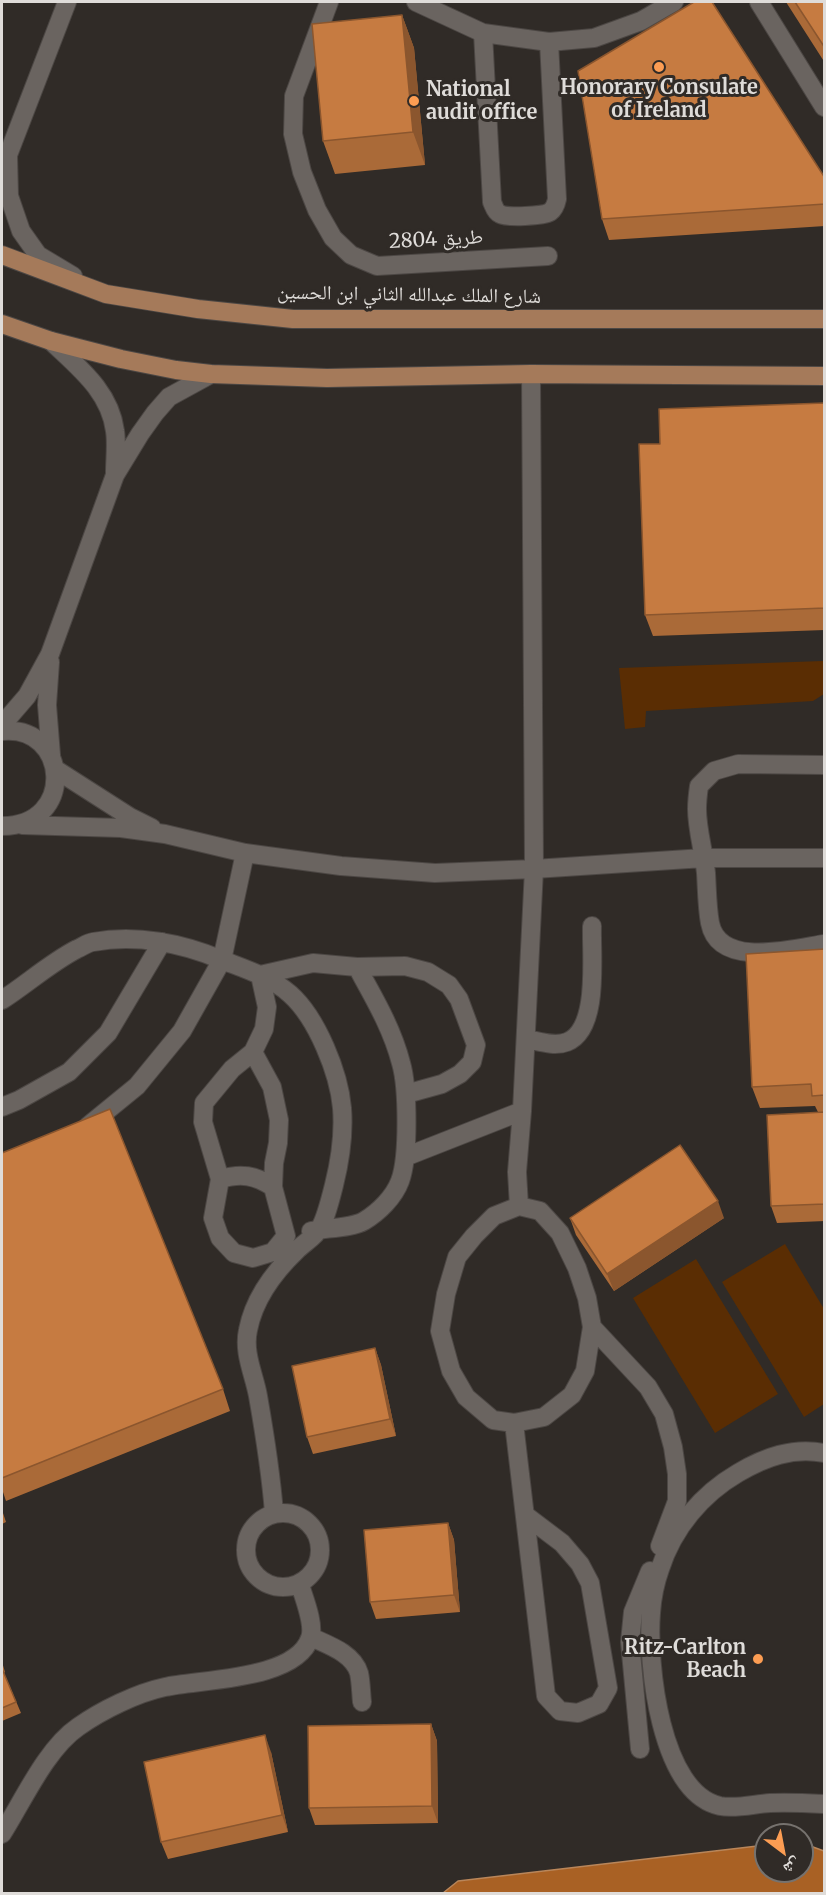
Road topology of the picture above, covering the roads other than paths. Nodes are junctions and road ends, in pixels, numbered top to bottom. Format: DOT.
graph roads {
  1 [pos="67,2"];
  2 [pos="329,2"];
  3 [pos="416,2"];
  4 [pos="675,2"];
  5 [pos="759,2"];
  6 [pos="483,33"];
  7 [pos="549,42"];
  8 [pos="825,107"];
  9 [pos="5,158"];
  10 [pos="2,255"];
  11 [pos="548,256"];
  12 [pos="106,294"];
  13 [pos="825,319"];
  14 [pos="2,324"];
  15 [pos="51,341"];
  16 [pos="211,374"];
  17 [pos="531,374"];
  18 [pos="825,376"];
  19 [pos="115,475"];
  20 [pos="50,654"];
  21 [pos="2,724"];
  22 [pos="2,731"];
  23 [pos="53,762"];
  24 [pos="825,765"];
  25 [pos="22,825"];
  26 [pos="2,827"];
  27 [pos="165,834"];
  28 [pos="245,853"];
  29 [pos="704,858"];
  30 [pos="825,858"];
  31 [pos="534,869"];
  32 [pos="592,926"];
  33 [pos="162,942"];
  34 [pos="825,944"];
  35 [pos="222,960"];
  36 [pos="357,967"];
  37 [pos="260,975"];
  38 [pos="2,1000"];
  39 [pos="526,1039"];
  40 [pos="253,1052"];
  41 [pos="406,1094"];
  42 [pos="2,1107"];
  43 [pos="522,1111"];
  44 [pos="79,1133"];
  45 [pos="405,1157"];
  46 [pos="220,1179"];
  47 [pos="273,1187"];
  48 [pos="519,1206"];
  49 [pos="320,1229"];
  50 [pos="285,1236"];
  51 [pos="592,1327"];
  52 [pos="514,1423"];
  53 [pos="825,1453"];
  54 [pos="684,1506"];
  55 [pos="274,1513"];
  56 [pos="525,1515"];
  57 [pos="300,1585"];
  58 [pos="311,1637"];
  59 [pos="363,1702"];
  60 [pos="658,1706"];
  61 [pos="636,1711"];
  62 [pos="640,1749"];
  63 [pos="825,1804"];
  64 [pos="2,1834"];
  1 -- 9 [label="street"];
  2 -- 11 [label="street, طريق 2804"];
  3 -- 6 [label="street"];
  4 -- 7 [label="street"];
  5 -- 8 [label="street"];
  6 -- 7 [label="street"];
  6 -- 7 [label="street"];
  9 -- 12 [label="street"];
  10 -- 12 [label="main road, شارع الملك عبدالله الثاني ابن الحسين"];
  12 -- 13 [label="main road, شارع الملك عبدالله الثاني ابن الحسين"];
  14 -- 15 [label="main road"];
  15 -- 16 [label="main road"];
  15 -- 19 [label="street"];
  16 -- 17 [label="main road"];
  16 -- 19 [label="street"];
  17 -- 18 [label="main road"];
  17 -- 31 [label="street"];
  19 -- 20 [label="street"];
  20 -- 21 [label="street"];
  20 -- 23 [label="street"];
  22 -- 23 [label="street"];
  23 -- 25 [label="street"];
  23 -- 27 [label="street"];
  24 -- 29 [label="street"];
  25 -- 26 [label="street"];
  25 -- 27 [label="street"];
  27 -- 28 [label="street"];
  28 -- 31 [label="street"];
  28 -- 35 [label="street"];
  29 -- 30 [label="street"];
  29 -- 31 [label="street"];
  29 -- 34 [label="street"];
  31 -- 39 [label="street"];
  32 -- 39 [label="street"];
  33 -- 35 [label="street"];
  33 -- 38 [label="street"];
  33 -- 42 [label="street"];
  35 -- 37 [label="street"];
  35 -- 44 [label="street"];
  36 -- 37 [label="street"];
  36 -- 41 [label="street"];
  36 -- 41 [label="street"];
  37 -- 40 [label="street"];
  37 -- 49 [label="street"];
  39 -- 43 [label="street"];
  40 -- 46 [label="street"];
  40 -- 47 [label="street"];
  41 -- 45 [label="street"];
  43 -- 45 [label="street"];
  43 -- 48 [label="street"];
  45 -- 49 [label="street"];
  46 -- 47 [label="street"];
  46 -- 50 [label="street"];
  47 -- 50 [label="street"];
  48 -- 51 [label="street"];
  48 -- 52 [label="street"];
  49 -- 50 [label="street"];
  49 -- 55 [label="street"];
  51 -- 52 [label="street"];
  51 -- 54 [label="street"];
  52 -- 56 [label="street"];
  53 -- 54 [label="street"];
  54 -- 60 [label="street"];
  54 -- 61 [label="street"];
  55 -- 57 [label="street"];
  55 -- 57 [label="street"];
  56 -- 56 [label="street"];
  57 -- 58 [label="street"];
  58 -- 59 [label="street"];
  58 -- 64 [label="street"];
  60 -- 61 [label="street"];
  60 -- 63 [label="street"];
  61 -- 62 [label="street"];
}
